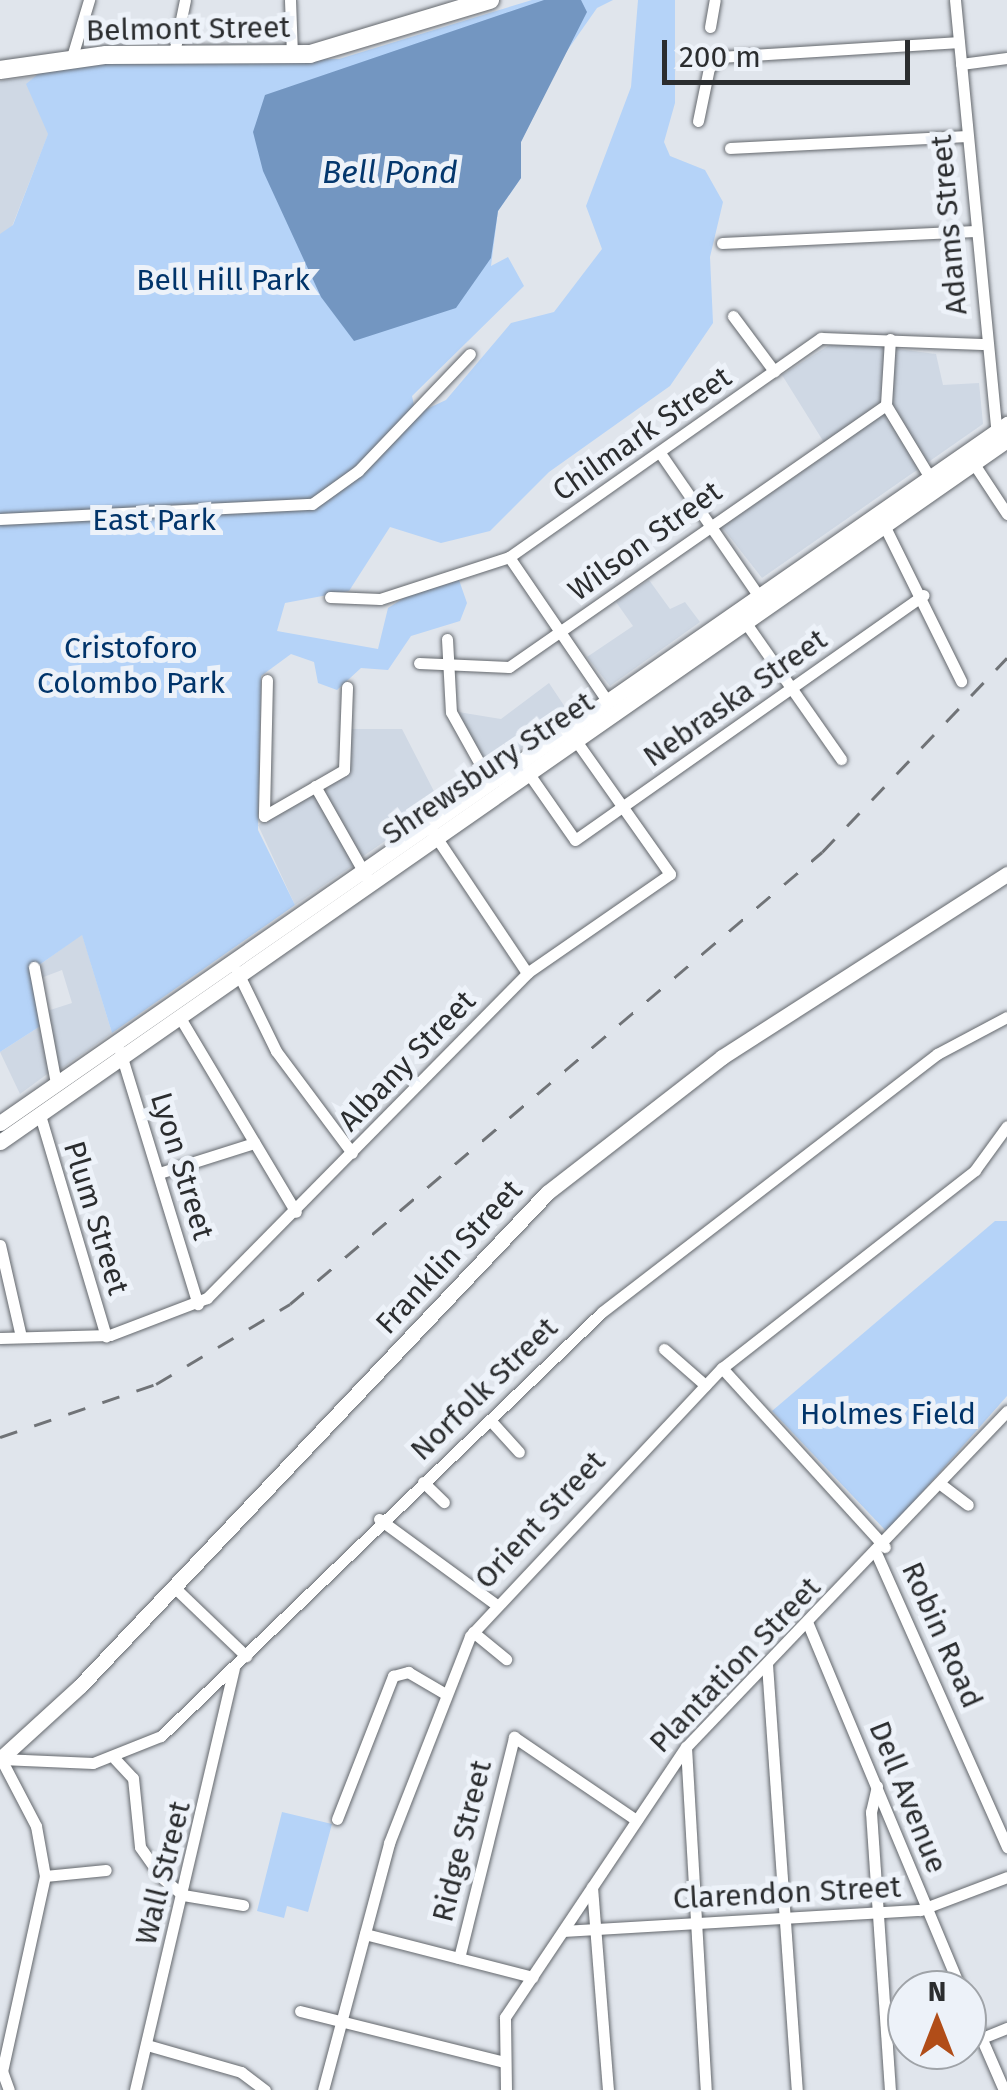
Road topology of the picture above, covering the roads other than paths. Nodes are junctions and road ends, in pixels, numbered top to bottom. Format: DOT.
graph roads {
  1 [pos="89,0"];
  2 [pos="186,0"];
  3 [pos="290,0"];
  4 [pos="490,0"];
  5 [pos="716,0"];
  6 [pos="956,0"];
  7 [pos="710,27"];
  8 [pos="959,42"];
  9 [pos="174,54"];
  10 [pos="292,55"];
  11 [pos="1007,58"];
  12 [pos="71,60"];
  13 [pos="961,64"];
  14 [pos="0,70"];
  15 [pos="698,121"];
  16 [pos="967,136"];
  17 [pos="730,148"];
  18 [pos="974,231"];
  19 [pos="722,243"];
  20 [pos="732,316"];
  21 [pos="890,339"];
  22 [pos="983,344"];
  23 [pos="470,354"];
  24 [pos="774,371"];
  25 [pos="886,405"];
  26 [pos="1002,436"];
  27 [pos="660,453"];
  28 [pos="974,464"];
  29 [pos="928,476"];
  30 [pos="1007,514"];
  31 [pos="0,519"];
  32 [pos="881,520"];
  33 [pos="711,524"];
  34 [pos="509,557"];
  35 [pos="758,595"];
  36 [pos="924,596"];
  37 [pos="330,597"];
  38 [pos="742,617"];
  39 [pos="561,632"];
  40 [pos="447,639"];
  41 [pos="419,663"];
  42 [pos="450,666"];
  43 [pos="267,680"];
  44 [pos="961,681"];
  45 [pos="348,688"];
  46 [pos="792,689"];
  47 [pos="608,702"];
  48 [pos="572,735"];
  49 [pos="842,759"];
  50 [pos="530,774"];
  51 [pos="490,782"];
  52 [pos="315,786"];
  53 [pos="623,807"];
  54 [pos="431,831"];
  55 [pos="1007,874"];
  56 [pos="366,876"];
  57 [pos="34,967"];
  58 [pos="235,968"];
  59 [pos="527,973"];
  60 [pos="179,1016"];
  61 [pos="1007,1017"];
  62 [pos="119,1049"];
  63 [pos="56,1083"];
  64 [pos="40,1114"];
  65 [pos="0,1124"];
  66 [pos="1007,1126"];
  67 [pos="0,1142"];
  68 [pos="254,1143"];
  69 [pos="352,1153"];
  70 [pos="159,1173"];
  71 [pos="296,1212"];
  72 [pos="0,1245"];
  73 [pos="198,1304"];
  74 [pos="106,1336"];
  75 [pos="20,1337"];
  76 [pos="0,1338"];
  77 [pos="664,1349"];
  78 [pos="722,1368"];
  79 [pos="706,1384"];
  80 [pos="1007,1412"];
  81 [pos="490,1420"];
  82 [pos="519,1452"];
  83 [pos="423,1482"];
  84 [pos="943,1486"];
  85 [pos="444,1502"];
  86 [pos="968,1505"];
  87 [pos="379,1519"];
  88 [pos="881,1551"];
  89 [pos="174,1587"];
  90 [pos="495,1604"];
  91 [pos="808,1624"];
  92 [pos="473,1632"];
  93 [pos="246,1656"];
  94 [pos="506,1660"];
  95 [pos="767,1664"];
  96 [pos="234,1668"];
  97 [pos="444,1693"];
  98 [pos="686,1747"];
  99 [pos="0,1759"];
  100 [pos="115,1759"];
  101 [pos="877,1786"];
  102 [pos="338,1819"];
  103 [pos="636,1820"];
  104 [pos="1007,1847"];
  105 [pos="106,1870"];
  106 [pos="45,1876"];
  107 [pos="1007,1877"];
  108 [pos="592,1886"];
  109 [pos="183,1895"];
  110 [pos="243,1905"];
  111 [pos="926,1906"];
  112 [pos="878,1914"];
  113 [pos="786,1919"];
  114 [pos="696,1924"];
  115 [pos="596,1930"];
  116 [pos="564,1931"];
  117 [pos="365,1934"];
  118 [pos="459,1958"];
  119 [pos="953,1970"];
  120 [pos="532,1977"];
  121 [pos="300,2010"];
  122 [pos="342,2022"];
  123 [pos="147,2045"];
  124 [pos="987,2050"];
  125 [pos="505,2062"];
  126 [pos="10,2090"];
  127 [pos="135,2090"];
  128 [pos="264,2090"];
  129 [pos="322,2090"];
  130 [pos="506,2090"];
  131 [pos="608,2090"];
  132 [pos="706,2090"];
  133 [pos="798,2090"];
  134 [pos="890,2090"];
  135 [pos="1004,2090"];
  1 -- 12 [label="street"];
  2 -- 9 [label="street"];
  3 -- 10 [label="street"];
  4 -- 10 [label="highway, Belmont Street"];
  5 -- 7 [label="street"];
  6 -- 8 [label="street, Adams Street"];
  8 -- 13 [label="street, Adams Street"];
  8 -- 15 [label="street"];
  9 -- 10 [label="highway, Belmont Street"];
  9 -- 12 [label="highway, Belmont Street"];
  11 -- 13 [label="street"];
  12 -- 14 [label="highway, Belmont Street"];
  13 -- 16 [label="street, Adams Street"];
  16 -- 17 [label="street"];
  16 -- 18 [label="street, Adams Street"];
  18 -- 19 [label="street"];
  18 -- 22 [label="street, Adams Street"];
  20 -- 24 [label="street"];
  21 -- 22 [label="street, Chilmark Street"];
  21 -- 24 [label="street, Chilmark Street"];
  21 -- 25 [label="street"];
  22 -- 26 [label="street, Adams Street"];
  23 -- 31 [label="street"];
  24 -- 27 [label="street, Chilmark Street"];
  25 -- 29 [label="street"];
  25 -- 33 [label="street, Wilson Street"];
  26 -- 28 [label="main road, Shrewsbury Street"];
  26 -- 29 [label="main road, Shrewsbury Street"];
  27 -- 33 [label="street"];
  27 -- 34 [label="street, Chilmark Street"];
  28 -- 30 [label="street"];
  28 -- 32 [label="main road, Shrewsbury Street"];
  29 -- 32 [label="main road, Shrewsbury Street"];
  32 -- 35 [label="main road, Shrewsbury Street"];
  32 -- 36 [label="street"];
  32 -- 38 [label="main road, Shrewsbury Street"];
  33 -- 35 [label="street"];
  33 -- 39 [label="street, Wilson Street"];
  34 -- 37 [label="street, Chilmark Street"];
  34 -- 39 [label="street"];
  35 -- 38 [label="main road, Shrewsbury Street"];
  36 -- 44 [label="street"];
  36 -- 46 [label="street, Nebraska Street"];
  38 -- 46 [label="street"];
  38 -- 47 [label="main road, Shrewsbury Street"];
  38 -- 48 [label="main road, Shrewsbury Street"];
  39 -- 42 [label="street, Wilson Street"];
  39 -- 47 [label="street"];
  40 -- 42 [label="street"];
  41 -- 42 [label="street, Wilson Street"];
  42 -- 51 [label="street"];
  43 -- 52 [label="street"];
  45 -- 52 [label="street"];
  46 -- 49 [label="street"];
  46 -- 53 [label="street, Nebraska Street"];
  47 -- 48 [label="main road, Shrewsbury Street"];
  48 -- 50 [label="main road, Shrewsbury Street"];
  48 -- 51 [label="main road, Shrewsbury Street"];
  48 -- 53 [label="street"];
  50 -- 53 [label="street, Nebraska Street"];
  50 -- 54 [label="main road, Shrewsbury Street"];
  51 -- 54 [label="main road, Shrewsbury Street"];
  52 -- 56 [label="street"];
  53 -- 59 [label="street, Albany Street"];
  54 -- 56 [label="main road, Shrewsbury Street"];
  54 -- 59 [label="street"];
  55 -- 89 [label="main road, Franklin Street"];
  56 -- 58 [label="main road, Shrewsbury Street"];
  57 -- 63 [label="street"];
  58 -- 60 [label="main road, Shrewsbury Street"];
  58 -- 62 [label="main road, Shrewsbury Street"];
  58 -- 69 [label="street"];
  59 -- 69 [label="street, Albany Street"];
  60 -- 62 [label="main road, Shrewsbury Street"];
  60 -- 68 [label="street"];
  61 -- 81 [label="street, Norfolk Street"];
  62 -- 63 [label="main road, Shrewsbury Street"];
  62 -- 64 [label="main road, Shrewsbury Street"];
  62 -- 70 [label="street, Lyon Street"];
  63 -- 65 [label="main road, Shrewsbury Street"];
  64 -- 67 [label="main road, Shrewsbury Street"];
  64 -- 74 [label="street, Plum Street"];
  66 -- 78 [label="street, Orient Street"];
  68 -- 70 [label="street"];
  68 -- 71 [label="street"];
  69 -- 71 [label="street, Albany Street"];
  70 -- 73 [label="street, Lyon Street"];
  71 -- 73 [label="street, Albany Street"];
  72 -- 75 [label="street"];
  73 -- 74 [label="street"];
  74 -- 75 [label="street"];
  75 -- 76 [label="street"];
  77 -- 79 [label="street"];
  78 -- 79 [label="street, Orient Street"];
  78 -- 88 [label="street, Robin Road"];
  79 -- 90 [label="street, Orient Street"];
  80 -- 84 [label="street, Plantation Street"];
  81 -- 82 [label="street"];
  81 -- 83 [label="street, Norfolk Street"];
  83 -- 85 [label="street"];
  83 -- 87 [label="street, Norfolk Street"];
  84 -- 86 [label="street"];
  84 -- 88 [label="street, Plantation Street"];
  87 -- 90 [label="street"];
  87 -- 93 [label="street, Norfolk Street"];
  88 -- 91 [label="street, Plantation Street"];
  88 -- 104 [label="street, Robin Road"];
  89 -- 93 [label="street"];
  89 -- 99 [label="main road, Franklin Street"];
  90 -- 92 [label="street, Orient Street"];
  91 -- 95 [label="street, Plantation Street"];
  91 -- 101 [label="street, Dell Avenue"];
  92 -- 94 [label="street"];
  92 -- 97 [label="street, Orient Street"];
  93 -- 96 [label="street, Norfolk Street"];
  95 -- 98 [label="street, Plantation Street"];
  95 -- 113 [label="street"];
  96 -- 100 [label="street, Norfolk Street"];
  96 -- 109 [label="street, Wall Street"];
  97 -- 102 [label="street"];
  97 -- 117 [label="street, Orient Street"];
  98 -- 103 [label="street, Plantation Street"];
  98 -- 114 [label="street"];
  99 -- 100 [label="street, Norfolk Street"];
  99 -- 106 [label="street"];
  100 -- 109 [label="street"];
  101 -- 111 [label="street, Dell Avenue"];
  101 -- 112 [label="street"];
  103 -- 108 [label="street, Plantation Street"];
  103 -- 118 [label="street, Ridge Street"];
  105 -- 106 [label="street"];
  106 -- 126 [label="street"];
  107 -- 111 [label="street, Clarendon Street"];
  108 -- 115 [label="street"];
  108 -- 116 [label="street, Plantation Street"];
  109 -- 110 [label="street"];
  109 -- 123 [label="street, Wall Street"];
  111 -- 112 [label="street, Clarendon Street"];
  111 -- 119 [label="street, Dell Avenue"];
  112 -- 113 [label="street, Clarendon Street"];
  112 -- 134 [label="street"];
  113 -- 114 [label="street, Clarendon Street"];
  113 -- 133 [label="street"];
  114 -- 115 [label="street, Clarendon Street"];
  114 -- 132 [label="street"];
  115 -- 116 [label="street, Clarendon Street"];
  115 -- 131 [label="street"];
  116 -- 120 [label="street, Plantation Street"];
  117 -- 118 [label="street"];
  117 -- 122 [label="street, Orient Street"];
  118 -- 120 [label="street"];
  120 -- 125 [label="street, Plantation Street"];
  121 -- 122 [label="street"];
  122 -- 125 [label="street"];
  122 -- 129 [label="street, Orient Street"];
  123 -- 127 [label="street, Wall Street"];
  123 -- 128 [label="street"];
  124 -- 135 [label="street"];
  125 -- 130 [label="street, Plantation Street"];
}
